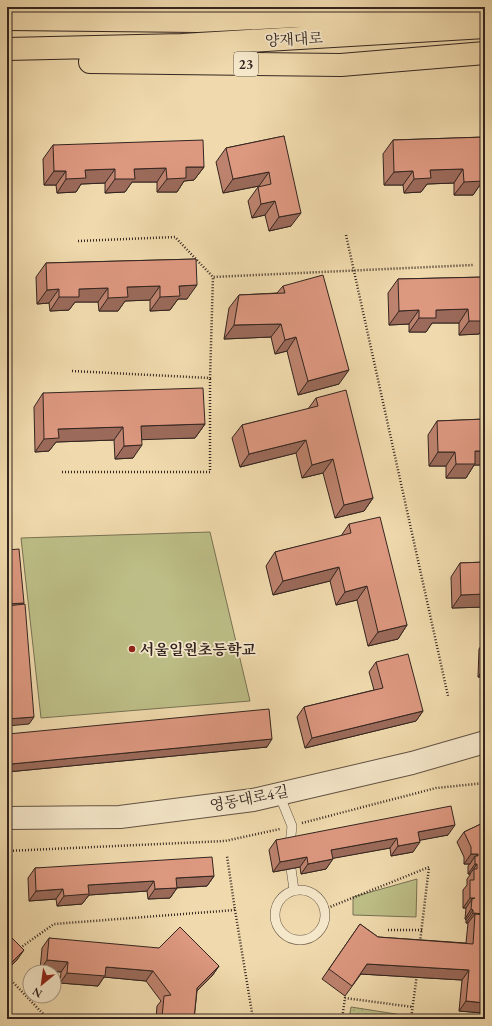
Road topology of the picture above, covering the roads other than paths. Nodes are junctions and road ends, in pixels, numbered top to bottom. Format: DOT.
graph roads {
  1 [pos="479,7"];
  2 [pos="7,19"];
  3 [pos="485,27"];
  4 [pos="7,49"];
  5 [pos="485,54"];
  6 [pos="7,58"];
  7 [pos="485,742"];
  8 [pos="279,794"];
  9 [pos="7,818"];
  10 [pos="294,890"];
  1 -- 2 [label="main road, 양재대로"];
  3 -- 4 [label="main road, 양재대로"];
  5 -- 6 [label="main road, 양재대로 / 23"];
  7 -- 8 [label="street, 영동대로4길"];
  8 -- 9 [label="street, 영동대로4길"];
  8 -- 10 [label="lane"];
  10 -- 10 [label="lane"];
}
